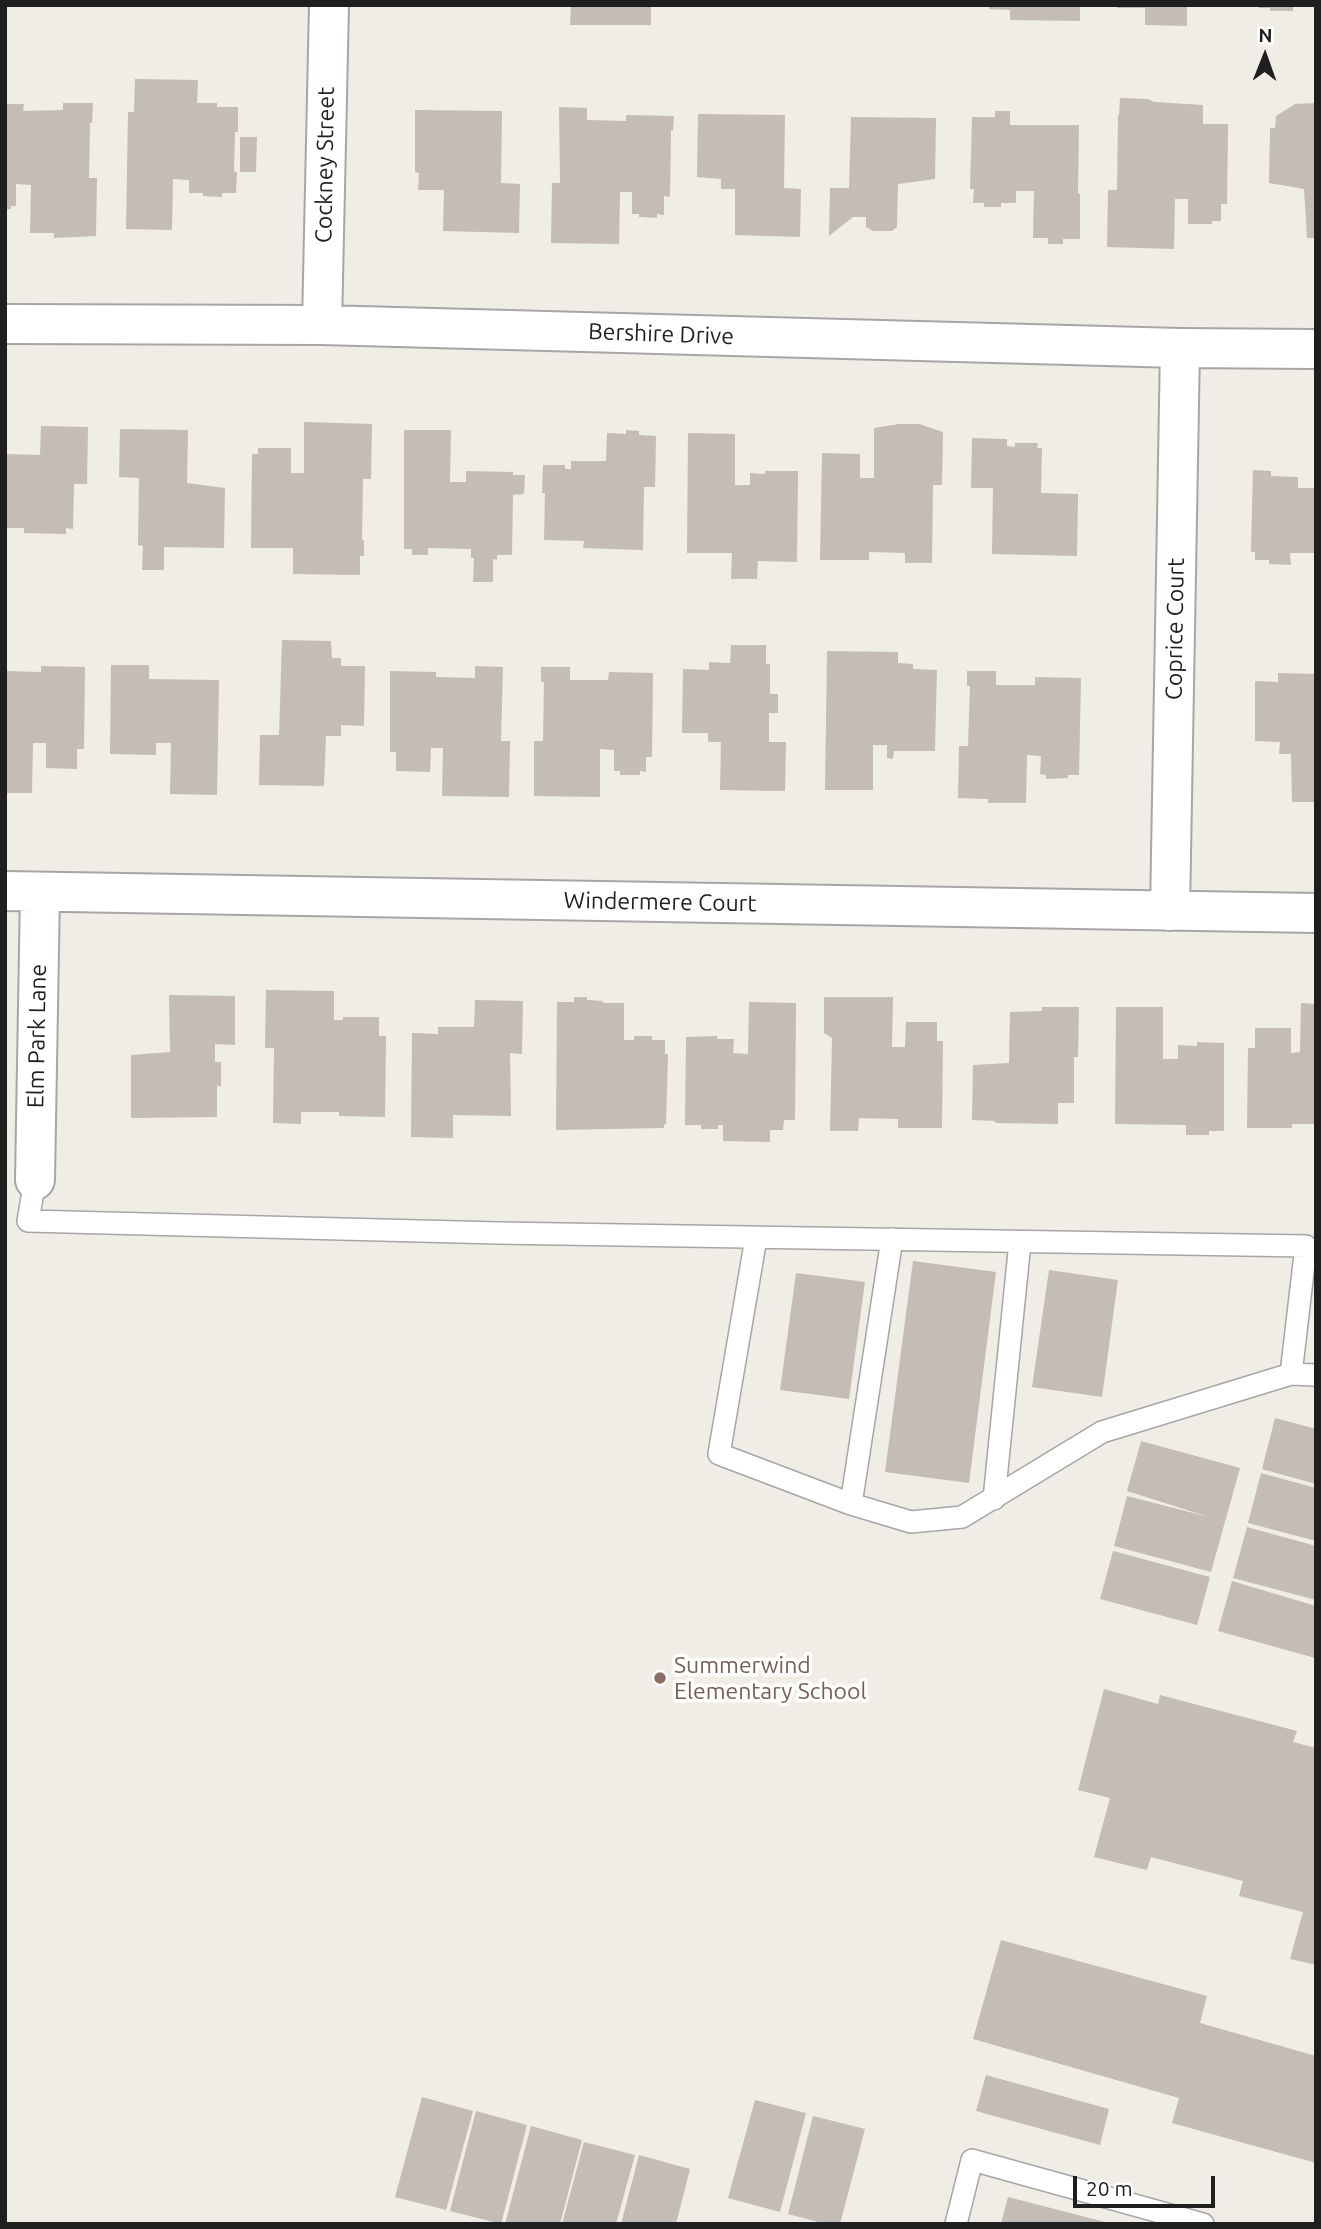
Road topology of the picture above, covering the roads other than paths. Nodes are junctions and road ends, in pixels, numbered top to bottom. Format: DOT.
graph roads {
  1 [pos="329,5"];
  2 [pos="5,324"];
  3 [pos="322,325"];
  4 [pos="1181,348"];
  5 [pos="1316,349"];
  6 [pos="22,892"];
  7 [pos="1170,911"];
  8 [pos="1316,913"];
  9 [pos="35,1180"];
  10 [pos="756,1238"];
  11 [pos="892,1239"];
  12 [pos="1020,1242"];
  13 [pos="1292,1374"];
  14 [pos="1316,1375"];
  15 [pos="994,1499"];
  16 [pos="851,1504"];
  17 [pos="956,2224"];
  18 [pos="1203,2224"];
  1 -- 3 [label="street, Cockney Street"];
  2 -- 3 [label="street, Bershire Drive"];
  3 -- 4 [label="street, Bershire Drive"];
  4 -- 5 [label="street, Bershire Drive"];
  4 -- 7 [label="street, Coprice Court"];
  6 -- 7 [label="street, Windermere Court"];
  6 -- 9 [label="street, Elm Park Lane"];
  7 -- 8 [label="street, Windermere Court"];
  9 -- 10 [label="lane"];
  10 -- 11 [label="lane"];
  10 -- 16 [label="lane"];
  11 -- 12 [label="lane"];
  11 -- 16 [label="lane"];
  12 -- 13 [label="lane"];
  12 -- 15 [label="lane"];
  13 -- 14 [label="lane"];
  13 -- 15 [label="lane"];
  15 -- 16 [label="lane"];
  17 -- 18 [label="lane"];
}
